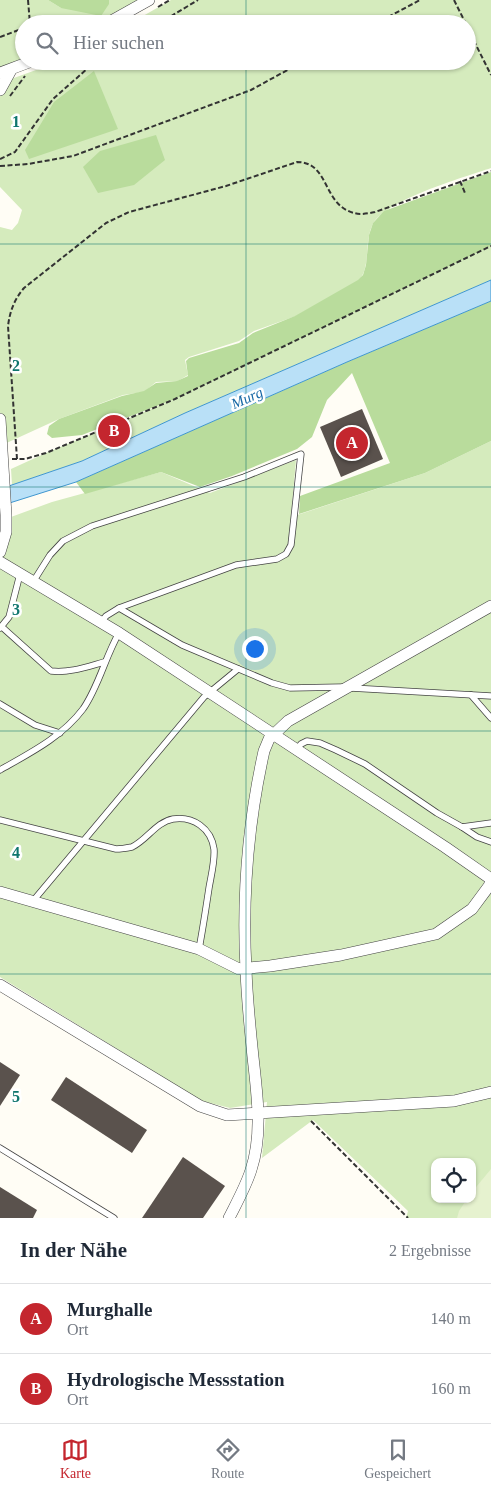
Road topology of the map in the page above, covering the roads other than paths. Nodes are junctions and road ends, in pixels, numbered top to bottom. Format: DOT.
graph roads {
  1 [pos="149,0"];
  2 [pos="122,15"];
  3 [pos="5,72"];
  4 [pos="3,95"];
  5 [pos="0,419"];
  6 [pos="0,552"];
  7 [pos="0,562"];
  8 [pos="20,574"];
  9 [pos="33,582"];
  10 [pos="491,606"];
  11 [pos="119,608"];
  12 [pos="101,622"];
  13 [pos="1,627"];
  14 [pos="119,633"];
  15 [pos="104,662"];
  16 [pos="238,669"];
  17 [pos="347,687"];
  18 [pos="209,692"];
  19 [pos="471,695"];
  20 [pos="491,696"];
  21 [pos="0,704"];
  22 [pos="491,718"];
  23 [pos="60,733"];
  24 [pos="274,734"];
  25 [pos="296,749"];
  26 [pos="0,770"];
  27 [pos="0,820"];
  28 [pos="491,822"];
  29 [pos="462,827"];
  30 [pos="83,842"];
  31 [pos="491,842"];
  32 [pos="491,880"];
  33 [pos="0,892"];
  34 [pos="33,901"];
  35 [pos="199,949"];
  36 [pos="246,968"];
  37 [pos="0,985"];
  38 [pos="491,1092"];
  39 [pos="258,1114"];
  40 [pos="0,1148"];
  41 [pos="114,1218"];
  42 [pos="229,1218"];
  1 -- 2 [label="street"];
  3 -- 4 [label="street"];
  5 -- 6 [label="street"];
  7 -- 8 [label="street"];
  8 -- 9 [label="street"];
  8 -- 13 [label="lane"];
  9 -- 11 [label="lane"];
  9 -- 12 [label="street"];
  10 -- 17 [label="street"];
  11 -- 12 [label="lane"];
  11 -- 16 [label="lane"];
  12 -- 14 [label="street"];
  13 -- 15 [label="lane"];
  14 -- 15 [label="lane"];
  14 -- 18 [label="street"];
  15 -- 23 [label="lane"];
  16 -- 17 [label="lane"];
  16 -- 18 [label="lane"];
  17 -- 19 [label="lane"];
  17 -- 24 [label="street"];
  18 -- 24 [label="street"];
  18 -- 30 [label="lane"];
  19 -- 20 [label="lane"];
  19 -- 22 [label="lane"];
  21 -- 23 [label="lane"];
  23 -- 26 [label="lane"];
  24 -- 25 [label="street"];
  24 -- 36 [label="street"];
  25 -- 29 [label="lane"];
  25 -- 32 [label="street"];
  27 -- 30 [label="lane"];
  28 -- 29 [label="lane"];
  29 -- 31 [label="lane"];
  30 -- 34 [label="lane"];
  30 -- 35 [label="lane"];
  32 -- 36 [label="street"];
  33 -- 34 [label="street"];
  34 -- 35 [label="street"];
  35 -- 36 [label="street"];
  36 -- 39 [label="street"];
  37 -- 39 [label="street"];
  38 -- 39 [label="street"];
  39 -- 42 [label="street"];
  40 -- 41 [label="lane"];
}
